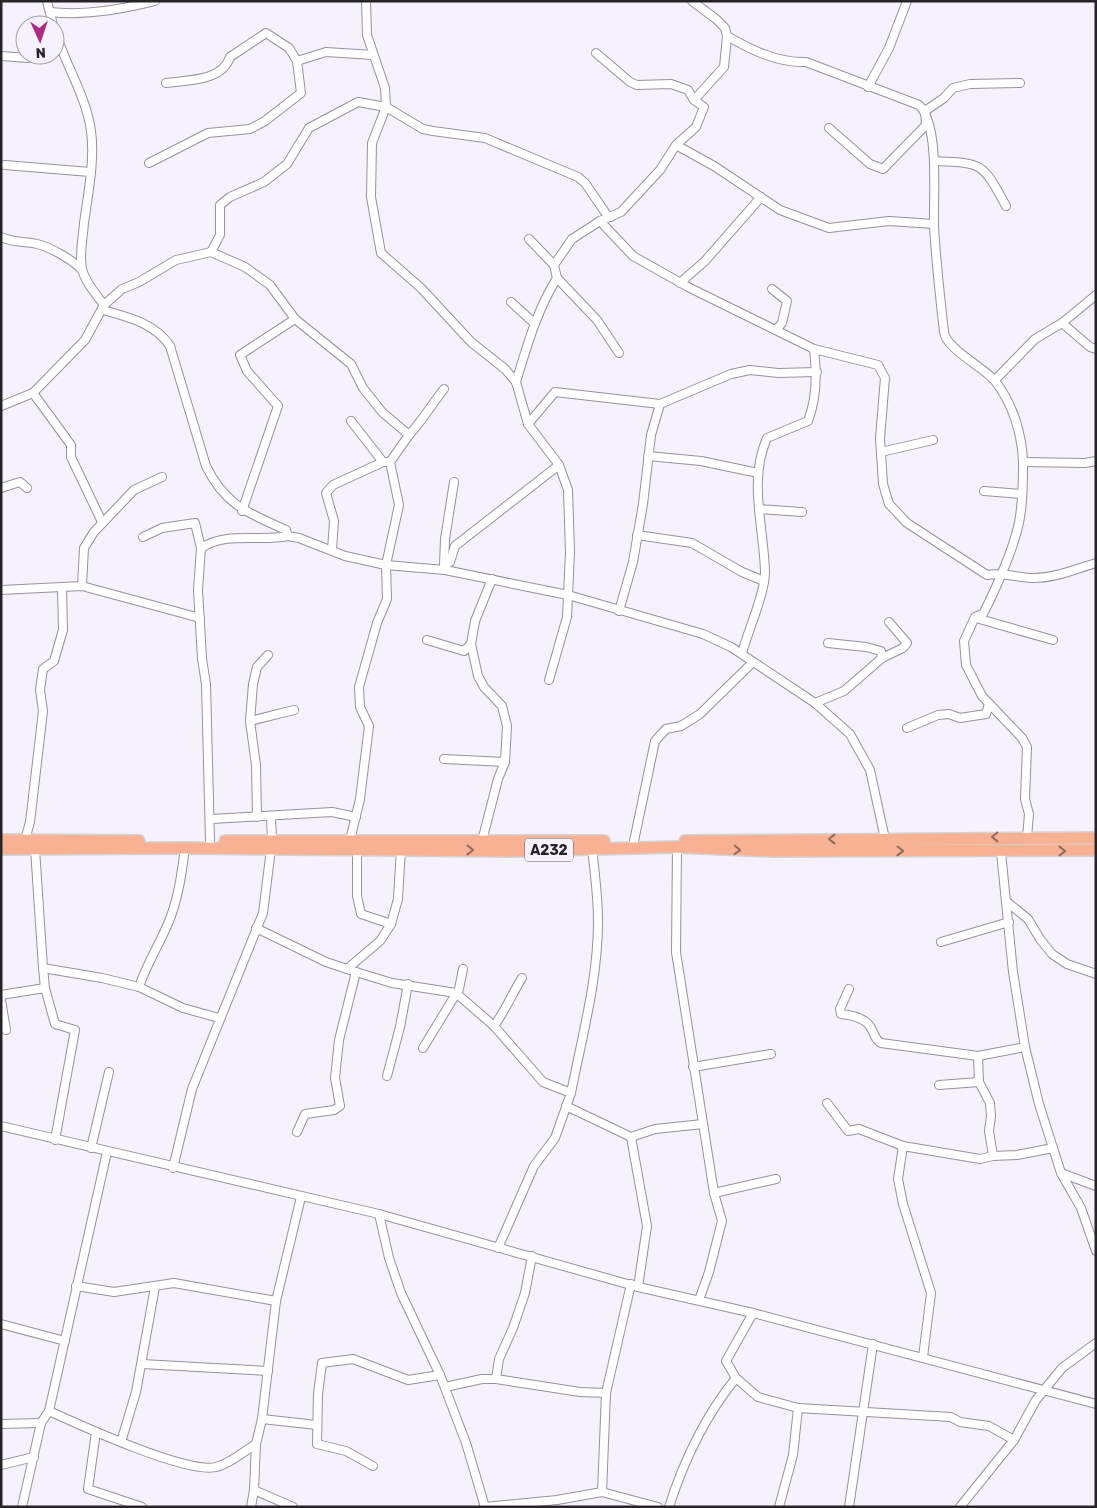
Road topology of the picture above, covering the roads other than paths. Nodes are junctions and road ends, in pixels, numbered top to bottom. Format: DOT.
graph roads {
  1 [pos="47,1"];
  2 [pos="155,1"];
  3 [pos="366,1"];
  4 [pos="692,1"];
  5 [pos="907,1"];
  6 [pos="50,12"];
  7 [pos="51,15"];
  8 [pos="727,36"];
  9 [pos="596,53"];
  10 [pos="373,55"];
  11 [pos="1,56"];
  12 [pos="15,57"];
  13 [pos="297,61"];
  14 [pos="65,65"];
  15 [pos="166,83"];
  16 [pos="1020,83"];
  17 [pos="868,87"];
  18 [pos="694,100"];
  19 [pos="386,107"];
  20 [pos="925,110"];
  21 [pos="829,128"];
  22 [pos="676,145"];
  23 [pos="934,160"];
  24 [pos="149,163"];
  25 [pos="5,165"];
  26 [pos="90,172"];
  27 [pos="761,197"];
  28 [pos="1006,206"];
  29 [pos="611,217"];
  30 [pos="600,221"];
  31 [pos="934,224"];
  32 [pos="1,238"];
  33 [pos="529,240"];
  34 [pos="211,252"];
  35 [pos="554,265"];
  36 [pos="82,270"];
  37 [pos="556,278"];
  38 [pos="680,283"];
  39 [pos="772,289"];
  40 [pos="1096,295"];
  41 [pos="511,302"];
  42 [pos="103,308"];
  43 [pos="295,319"];
  44 [pos="534,323"];
  45 [pos="1062,323"];
  46 [pos="776,330"];
  47 [pos="814,349"];
  48 [pos="1096,349"];
  49 [pos="619,353"];
  50 [pos="817,372"];
  51 [pos="995,380"];
  52 [pos="516,382"];
  53 [pos="444,389"];
  54 [pos="32,393"];
  55 [pos="660,404"];
  56 [pos="2,405"];
  57 [pos="350,421"];
  58 [pos="528,424"];
  59 [pos="409,435"];
  60 [pos="933,440"];
  61 [pos="881,452"];
  62 [pos="648,456"];
  63 [pos="1096,461"];
  64 [pos="387,462"];
  65 [pos="1023,462"];
  66 [pos="559,465"];
  67 [pos="758,473"];
  68 [pos="162,477"];
  69 [pos="454,482"];
  70 [pos="1,488"];
  71 [pos="27,488"];
  72 [pos="984,491"];
  73 [pos="1021,494"];
  74 [pos="759,509"];
  75 [pos="242,511"];
  76 [pos="802,512"];
  77 [pos="102,522"];
  78 [pos="637,535"];
  79 [pos="288,536"];
  80 [pos="143,537"];
  81 [pos="201,548"];
  82 [pos="332,550"];
  83 [pos="1096,563"];
  84 [pos="386,565"];
  85 [pos="445,568"];
  86 [pos="1001,572"];
  87 [pos="492,579"];
  88 [pos="764,581"];
  89 [pos="82,586"];
  90 [pos="62,588"];
  91 [pos="1,590"];
  92 [pos="568,595"];
  93 [pos="619,611"];
  94 [pos="975,617"];
  95 [pos="200,618"];
  96 [pos="889,622"];
  97 [pos="427,640"];
  98 [pos="1053,640"];
  99 [pos="828,643"];
  100 [pos="471,644"];
  101 [pos="742,653"];
  102 [pos="268,656"];
  103 [pos="882,658"];
  104 [pos="752,663"];
  105 [pos="549,680"];
  106 [pos="816,703"];
  107 [pos="989,704"];
  108 [pos="294,710"];
  109 [pos="250,721"];
  110 [pos="907,728"];
  111 [pos="444,759"];
  112 [pos="505,762"];
  113 [pos="257,817"];
  114 [pos="271,817"];
  115 [pos="356,817"];
  116 [pos="212,819"];
  117 [pos="1027,837"];
  118 [pos="1096,838"];
  119 [pos="885,839"];
  120 [pos="1,840"];
  121 [pos="25,840"];
  122 [pos="210,841"];
  123 [pos="482,841"];
  124 [pos="634,841"];
  125 [pos="272,845"];
  126 [pos="354,845"];
  127 [pos="677,847"];
  128 [pos="185,848"];
  129 [pos="1,849"];
  130 [pos="35,849"];
  131 [pos="401,849"];
  132 [pos="592,849"];
  133 [pos="1096,850"];
  134 [pos="1001,852"];
  135 [pos="1007,902"];
  136 [pos="1009,922"];
  137 [pos="391,924"];
  138 [pos="256,928"];
  139 [pos="941,942"];
  140 [pos="43,968"];
  141 [pos="347,969"];
  142 [pos="463,969"];
  143 [pos="356,972"];
  144 [pos="1096,974"];
  145 [pos="522,978"];
  146 [pos="408,984"];
  147 [pos="139,987"];
  148 [pos="45,988"];
  149 [pos="849,989"];
  150 [pos="456,993"];
  151 [pos="1,994"];
  152 [pos="1,1000"];
  153 [pos="3,1015"];
  154 [pos="219,1018"];
  155 [pos="494,1026"];
  156 [pos="6,1030"];
  157 [pos="1025,1047"];
  158 [pos="423,1048"];
  159 [pos="771,1054"];
  160 [pos="978,1056"];
  161 [pos="693,1067"];
  162 [pos="109,1072"];
  163 [pos="386,1076"];
  164 [pos="979,1082"];
  165 [pos="939,1084"];
  166 [pos="571,1093"];
  167 [pos="827,1103"];
  168 [pos="566,1106"];
  169 [pos="703,1124"];
  170 [pos="1,1126"];
  171 [pos="297,1132"];
  172 [pos="631,1137"];
  173 [pos="55,1140"];
  174 [pos="904,1146"];
  175 [pos="91,1148"];
  176 [pos="1053,1148"];
  177 [pos="107,1152"];
  178 [pos="993,1156"];
  179 [pos="173,1168"];
  180 [pos="1061,1173"];
  181 [pos="776,1179"];
  182 [pos="1096,1186"];
  183 [pos="714,1193"];
  184 [pos="301,1197"];
  185 [pos="379,1214"];
  186 [pos="498,1248"];
  187 [pos="1096,1250"];
  188 [pos="532,1256"];
  189 [pos="76,1286"];
  190 [pos="635,1286"];
  191 [pos="155,1287"];
  192 [pos="698,1300"];
  193 [pos="276,1301"];
  194 [pos="753,1313"];
  195 [pos="1,1324"];
  196 [pos="65,1341"];
  197 [pos="1096,1343"];
  198 [pos="873,1344"];
  199 [pos="923,1357"];
  200 [pos="142,1364"];
  201 [pos="268,1371"];
  202 [pos="440,1375"];
  203 [pos="736,1378"];
  204 [pos="496,1379"];
  205 [pos="445,1387"];
  206 [pos="1044,1389"];
  207 [pos="606,1393"];
  208 [pos="1096,1404"];
  209 [pos="798,1408"];
  210 [pos="50,1411"];
  211 [pos="861,1413"];
  212 [pos="262,1419"];
  213 [pos="41,1423"];
  214 [pos="1,1424"];
  215 [pos="318,1425"];
  216 [pos="96,1432"];
  217 [pos="1014,1440"];
  218 [pos="121,1442"];
  219 [pos="256,1444"];
  220 [pos="34,1457"];
  221 [pos="1,1465"];
  222 [pos="373,1466"];
  223 [pos="254,1490"];
  224 [pos="602,1492"];
  225 [pos="22,1507"];
  226 [pos="142,1507"];
  227 [pos="251,1507"];
  228 [pos="293,1507"];
  229 [pos="484,1507"];
  230 [pos="658,1507"];
  231 [pos="669,1507"];
  232 [pos="779,1507"];
  233 [pos="849,1507"];
  234 [pos="960,1507"];
  1 -- 6 [label="street"];
  2 -- 6 [label="street"];
  3 -- 10 [label="street"];
  4 -- 8 [label="street"];
  5 -- 17 [label="street"];
  6 -- 7 [label="street"];
  8 -- 17 [label="street"];
  8 -- 18 [label="street"];
  9 -- 18 [label="street"];
  10 -- 13 [label="street"];
  10 -- 19 [label="street"];
  11 -- 12 [label="street"];
  13 -- 15 [label="street"];
  13 -- 24 [label="street"];
  14 -- 26 [label="street"];
  16 -- 20 [label="street"];
  17 -- 20 [label="street"];
  18 -- 22 [label="street"];
  19 -- 29 [label="street"];
  19 -- 34 [label="street"];
  19 -- 52 [label="street"];
  20 -- 21 [label="street"];
  20 -- 23 [label="street"];
  22 -- 27 [label="street"];
  22 -- 29 [label="street"];
  23 -- 28 [label="street"];
  23 -- 31 [label="street"];
  25 -- 26 [label="street"];
  26 -- 36 [label="street"];
  27 -- 31 [label="street"];
  27 -- 38 [label="street"];
  29 -- 30 [label="street"];
  30 -- 35 [label="street"];
  30 -- 38 [label="street"];
  31 -- 51 [label="street"];
  32 -- 36 [label="street"];
  33 -- 35 [label="street"];
  34 -- 42 [label="street"];
  34 -- 43 [label="street"];
  35 -- 37 [label="street"];
  36 -- 42 [label="street"];
  37 -- 44 [label="street"];
  37 -- 49 [label="street"];
  38 -- 46 [label="street"];
  39 -- 46 [label="street"];
  40 -- 45 [label="street"];
  41 -- 44 [label="street"];
  42 -- 54 [label="street"];
  42 -- 75 [label="street"];
  43 -- 59 [label="street"];
  43 -- 75 [label="street"];
  44 -- 52 [label="street"];
  45 -- 48 [label="street"];
  45 -- 51 [label="street"];
  46 -- 47 [label="street"];
  47 -- 50 [label="street"];
  47 -- 61 [label="street"];
  50 -- 55 [label="street"];
  50 -- 67 [label="street"];
  51 -- 65 [label="street"];
  52 -- 58 [label="street"];
  53 -- 59 [label="street"];
  54 -- 56 [label="street"];
  54 -- 77 [label="street"];
  55 -- 58 [label="street"];
  55 -- 62 [label="street"];
  57 -- 64 [label="street"];
  58 -- 66 [label="street"];
  59 -- 64 [label="street"];
  60 -- 61 [label="street"];
  61 -- 86 [label="street"];
  62 -- 67 [label="street"];
  62 -- 78 [label="street"];
  63 -- 65 [label="street"];
  64 -- 82 [label="street"];
  64 -- 84 [label="street"];
  65 -- 73 [label="street"];
  66 -- 85 [label="street"];
  66 -- 92 [label="street"];
  67 -- 74 [label="street"];
  68 -- 77 [label="street"];
  69 -- 85 [label="street"];
  70 -- 71 [label="street"];
  72 -- 73 [label="street"];
  73 -- 86 [label="street"];
  74 -- 76 [label="street"];
  74 -- 88 [label="street"];
  75 -- 79 [label="street"];
  77 -- 89 [label="street"];
  78 -- 88 [label="street"];
  78 -- 93 [label="street"];
  79 -- 81 [label="street"];
  79 -- 82 [label="street"];
  80 -- 81 [label="street"];
  81 -- 95 [label="street"];
  82 -- 84 [label="street"];
  83 -- 86 [label="street"];
  84 -- 85 [label="street"];
  84 -- 115 [label="street"];
  85 -- 87 [label="street"];
  86 -- 94 [label="street"];
  87 -- 92 [label="street"];
  87 -- 100 [label="street"];
  88 -- 101 [label="street"];
  89 -- 90 [label="street"];
  89 -- 95 [label="street"];
  90 -- 91 [label="street"];
  90 -- 121 [label="street"];
  92 -- 93 [label="street"];
  92 -- 105 [label="street"];
  93 -- 101 [label="street"];
  94 -- 98 [label="street"];
  94 -- 107 [label="street"];
  95 -- 116 [label="street"];
  96 -- 103 [label="street"];
  97 -- 100 [label="street"];
  99 -- 103 [label="street"];
  100 -- 112 [label="street"];
  101 -- 104 [label="street"];
  102 -- 109 [label="street"];
  103 -- 106 [label="street"];
  104 -- 106 [label="street"];
  104 -- 124 [label="street"];
  106 -- 119 [label="street"];
  107 -- 110 [label="street"];
  107 -- 117 [label="street"];
  108 -- 109 [label="street"];
  109 -- 113 [label="street"];
  111 -- 112 [label="street"];
  112 -- 123 [label="street"];
  113 -- 114 [label="street"];
  113 -- 116 [label="street"];
  114 -- 115 [label="street"];
  114 -- 125 [label="street"];
  115 -- 126 [label="street"];
  116 -- 122 [label="street"];
  117 -- 118 [label="highway, A232"];
  117 -- 119 [label="highway, A232, one-way"];
  119 -- 124 [label="highway, A232, one-way"];
  120 -- 121 [label="highway, A232"];
  121 -- 122 [label="highway, A232"];
  122 -- 125 [label="highway, A232"];
  123 -- 124 [label="highway, A232"];
  123 -- 126 [label="highway, A232"];
  125 -- 126 [label="highway, A232"];
  125 -- 128 [label="highway, A232"];
  125 -- 138 [label="street"];
  126 -- 131 [label="highway, A232"];
  126 -- 137 [label="street"];
  127 -- 132 [label="highway, A232"];
  127 -- 134 [label="highway, A232, one-way"];
  127 -- 161 [label="street"];
  128 -- 130 [label="highway, A232"];
  128 -- 147 [label="street"];
  129 -- 130 [label="highway, A232"];
  130 -- 140 [label="street"];
  131 -- 132 [label="highway, A232, one-way"];
  131 -- 137 [label="street"];
  132 -- 166 [label="street"];
  134 -- 133 [label="highway, A232, one-way"];
  134 -- 135 [label="street"];
  135 -- 136 [label="street"];
  135 -- 144 [label="street"];
  136 -- 139 [label="street"];
  136 -- 157 [label="street"];
  137 -- 141 [label="street"];
  138 -- 141 [label="street"];
  138 -- 154 [label="street"];
  140 -- 147 [label="street"];
  140 -- 148 [label="street"];
  141 -- 143 [label="street"];
  142 -- 150 [label="street"];
  143 -- 146 [label="street"];
  143 -- 171 [label="street"];
  145 -- 155 [label="street"];
  146 -- 150 [label="street"];
  146 -- 163 [label="street"];
  147 -- 154 [label="street"];
  148 -- 151 [label="street"];
  148 -- 173 [label="street"];
  149 -- 160 [label="street"];
  150 -- 155 [label="street"];
  150 -- 158 [label="street"];
  152 -- 153 [label="street"];
  153 -- 156 [label="street"];
  154 -- 179 [label="street"];
  155 -- 166 [label="street"];
  157 -- 160 [label="street"];
  157 -- 176 [label="street"];
  159 -- 161 [label="street"];
  160 -- 164 [label="street"];
  161 -- 169 [label="street"];
  162 -- 175 [label="street"];
  164 -- 165 [label="street"];
  164 -- 178 [label="street"];
  166 -- 168 [label="street"];
  167 -- 174 [label="street"];
  168 -- 172 [label="street"];
  168 -- 186 [label="street"];
  169 -- 172 [label="street"];
  169 -- 183 [label="street"];
  170 -- 173 [label="street"];
  172 -- 190 [label="street"];
  173 -- 175 [label="street"];
  174 -- 178 [label="street"];
  174 -- 199 [label="street"];
  175 -- 177 [label="street"];
  176 -- 178 [label="street"];
  176 -- 180 [label="street"];
  177 -- 179 [label="street"];
  177 -- 189 [label="street"];
  179 -- 184 [label="street"];
  180 -- 182 [label="street"];
  180 -- 187 [label="street"];
  181 -- 183 [label="street"];
  183 -- 192 [label="street"];
  184 -- 185 [label="street"];
  184 -- 193 [label="street"];
  185 -- 186 [label="street"];
  185 -- 202 [label="street"];
  186 -- 188 [label="street"];
  188 -- 190 [label="street"];
  188 -- 204 [label="street"];
  189 -- 191 [label="street"];
  189 -- 196 [label="street"];
  190 -- 192 [label="street"];
  190 -- 207 [label="street"];
  191 -- 193 [label="street"];
  191 -- 200 [label="street"];
  192 -- 194 [label="street"];
  193 -- 201 [label="street"];
  194 -- 198 [label="street"];
  194 -- 203 [label="street"];
  195 -- 196 [label="street"];
  196 -- 210 [label="street"];
  197 -- 206 [label="street"];
  198 -- 199 [label="street"];
  198 -- 211 [label="street"];
  199 -- 206 [label="street"];
  200 -- 201 [label="street"];
  200 -- 218 [label="street"];
  201 -- 212 [label="street"];
  202 -- 205 [label="street"];
  202 -- 215 [label="street"];
  203 -- 209 [label="street"];
  203 -- 231 [label="street"];
  204 -- 205 [label="street"];
  204 -- 207 [label="street"];
  205 -- 229 [label="street"];
  206 -- 208 [label="street"];
  206 -- 217 [label="street"];
  207 -- 224 [label="street"];
  209 -- 211 [label="street"];
  209 -- 232 [label="street"];
  210 -- 213 [label="street"];
  210 -- 216 [label="street"];
  211 -- 217 [label="street"];
  211 -- 233 [label="street"];
  212 -- 215 [label="street"];
  212 -- 219 [label="street"];
  213 -- 214 [label="street"];
  213 -- 220 [label="street"];
  215 -- 222 [label="street"];
  216 -- 218 [label="street"];
  216 -- 226 [label="street"];
  217 -- 234 [label="street"];
  218 -- 219 [label="street"];
  219 -- 223 [label="street"];
  220 -- 221 [label="street"];
  220 -- 225 [label="street"];
  223 -- 227 [label="street"];
  223 -- 228 [label="street"];
  224 -- 229 [label="street"];
  224 -- 230 [label="street"];
}
